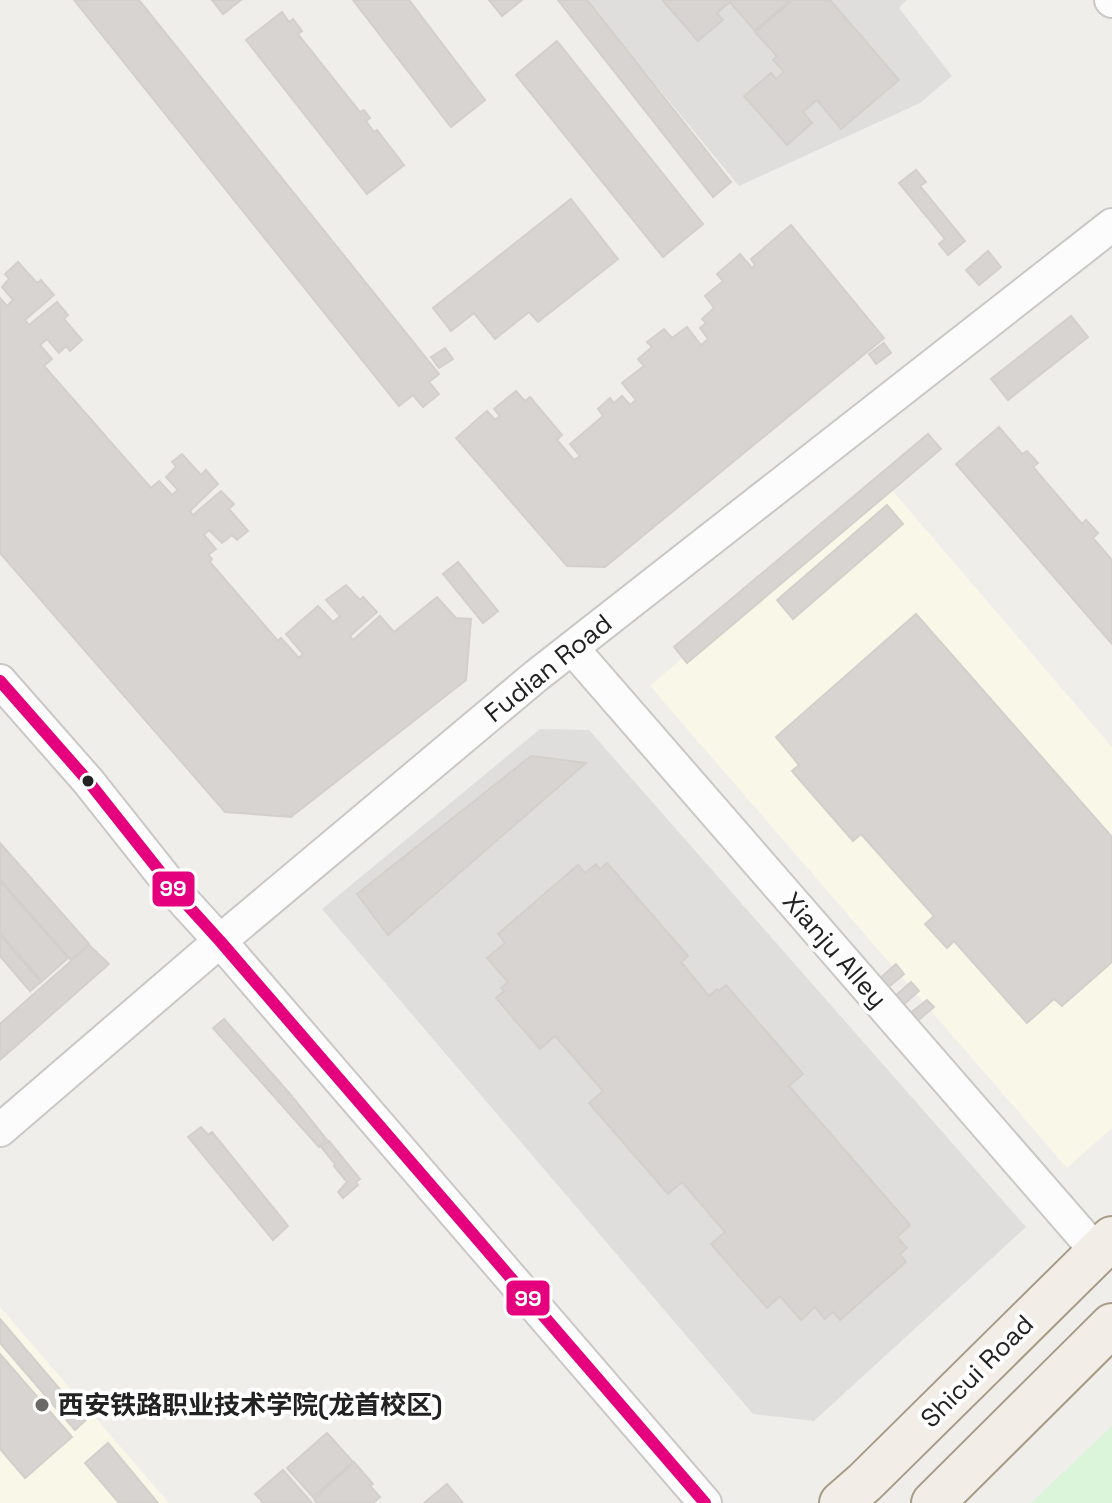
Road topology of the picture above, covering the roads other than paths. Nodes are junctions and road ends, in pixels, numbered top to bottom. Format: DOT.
graph roads {
  1 [pos="1112,225"];
  2 [pos="572,648"];
  3 [pos="0,681"];
  4 [pos="220,941"];
  5 [pos="0,1130"];
  6 [pos="1105,1245"];
  7 [pos="1112,1325"];
  8 [pos="705,1503"];
  9 [pos="841,1503"];
  10 [pos="933,1503"];
  1 -- 2 [label="street, Fudian Road"];
  2 -- 4 [label="street, Fudian Road"];
  2 -- 6 [label="street, Xianju Alley"];
  3 -- 4 [label="street"];
  4 -- 5 [label="street, Fudian Road"];
  4 -- 8 [label="street"];
  6 -- 9 [label="main road, Shicui Road"];
  7 -- 10 [label="main road"];
}
